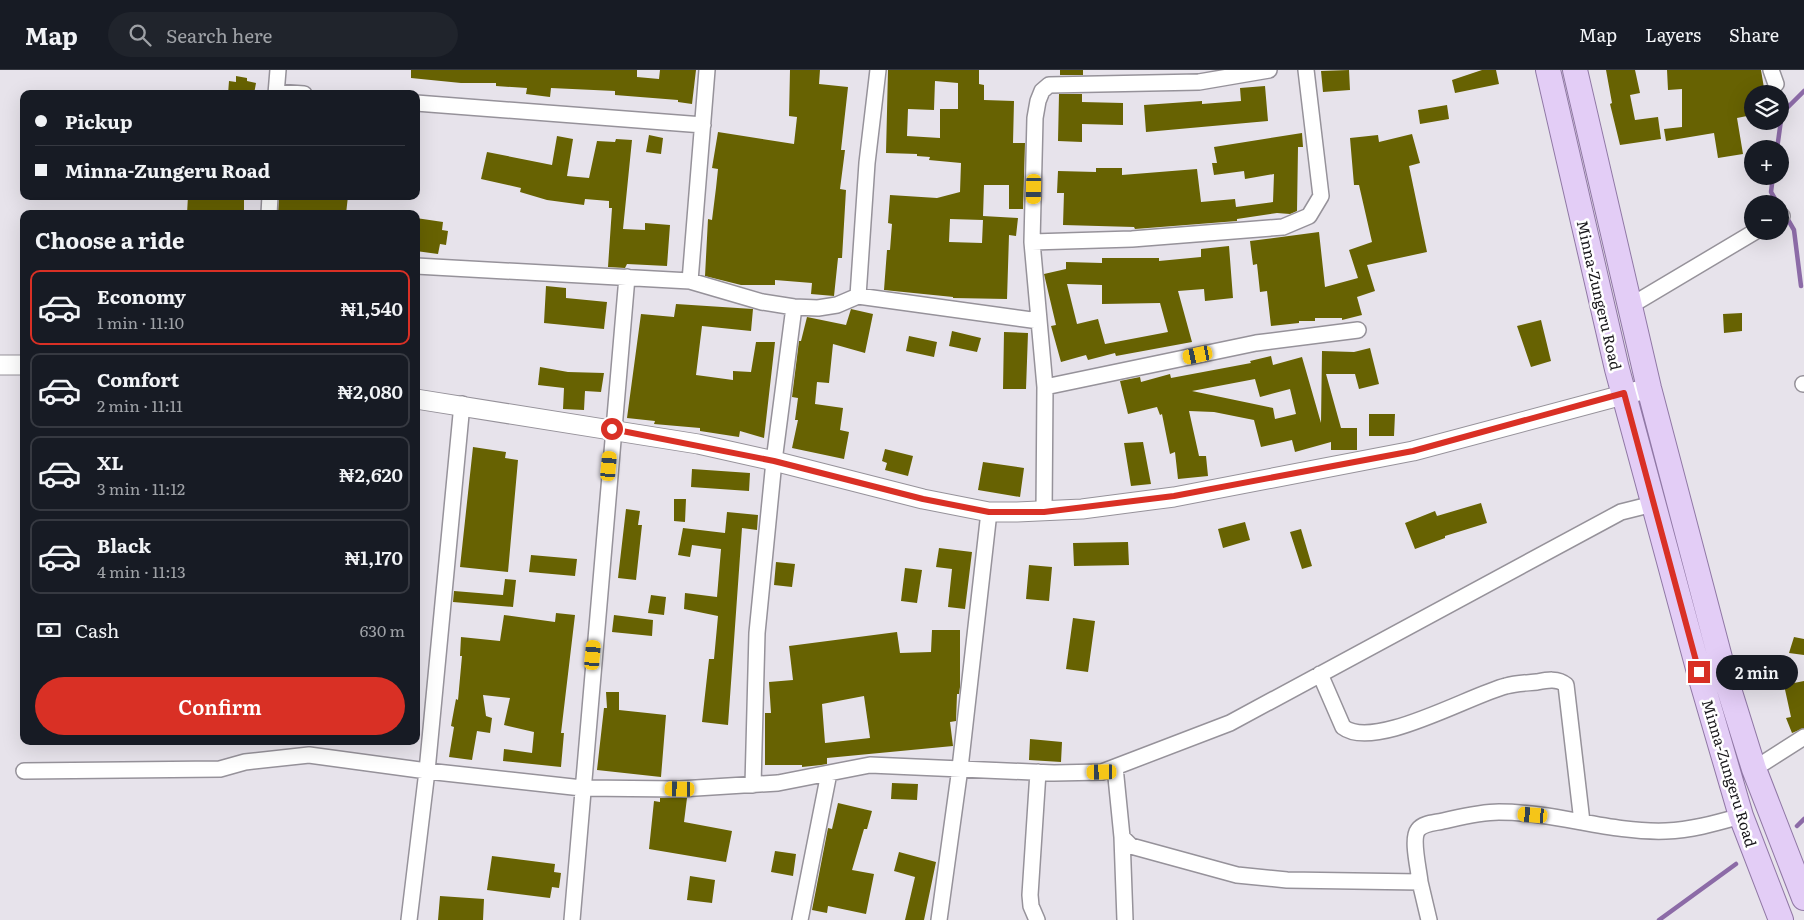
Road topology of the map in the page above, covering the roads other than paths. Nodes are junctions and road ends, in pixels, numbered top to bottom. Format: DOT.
graph roads {
  1 [pos="278,70"];
  2 [pos="707,70"];
  3 [pos="878,70"];
  4 [pos="1269,70"];
  5 [pos="1306,70"];
  6 [pos="1548,70"];
  7 [pos="1575,70"];
  8 [pos="276,90"];
  9 [pos="420,102"];
  10 [pos="703,125"];
  11 [pos="1744,238"];
  12 [pos="1032,242"];
  13 [pos="420,266"];
  14 [pos="626,277"];
  15 [pos="690,281"];
  16 [pos="858,296"];
  17 [pos="1630,306"];
  18 [pos="794,307"];
  19 [pos="1039,321"];
  20 [pos="1358,330"];
  21 [pos="0,365"];
  22 [pos="20,365"];
  23 [pos="1045,387"];
  24 [pos="1649,388"];
  25 [pos="1624,393"];
  26 [pos="420,399"];
  27 [pos="462,404"];
  28 [pos="612,429"];
  29 [pos="774,461"];
  30 [pos="1653,504"];
  31 [pos="989,512"];
  32 [pos="1044,512"];
  33 [pos="1320,674"];
  34 [pos="1804,737"];
  35 [pos="1115,767"];
  36 [pos="960,768"];
  37 [pos="1754,769"];
  38 [pos="24,771"];
  39 [pos="426,771"];
  40 [pos="1038,772"];
  41 [pos="829,773"];
  42 [pos="753,785"];
  43 [pos="582,788"];
  44 [pos="1741,816"];
  45 [pos="1582,822"];
  46 [pos="1122,837"];
  47 [pos="1420,882"];
  48 [pos="1804,898"];
  49 [pos="409,920"];
  50 [pos="572,920"];
  51 [pos="800,920"];
  52 [pos="938,920"];
  53 [pos="1037,920"];
  54 [pos="1125,920"];
  55 [pos="1429,920"];
  56 [pos="1781,920"];
  1 -- 8 [label="street"];
  2 -- 10 [label="street"];
  3 -- 16 [label="street"];
  4 -- 12 [label="street"];
  5 -- 12 [label="street"];
  6 -- 25 [label="main road, Minna-Zungeru Road"];
  7 -- 17 [label="main road, Minna-Zungeru Road"];
  9 -- 10 [label="street"];
  10 -- 15 [label="street"];
  11 -- 17 [label="street"];
  12 -- 19 [label="street"];
  13 -- 14 [label="street"];
  14 -- 15 [label="street"];
  14 -- 28 [label="street"];
  15 -- 18 [label="street"];
  16 -- 18 [label="street"];
  16 -- 19 [label="street"];
  17 -- 24 [label="main road, Minna-Zungeru Road"];
  18 -- 29 [label="street"];
  19 -- 23 [label="street"];
  20 -- 23 [label="street"];
  21 -- 22 [label="street"];
  23 -- 32 [label="street"];
  24 -- 25 [label="street"];
  24 -- 37 [label="main road, Minna-Zungeru Road"];
  25 -- 30 [label="main road, Minna-Zungeru Road"];
  25 -- 32 [label="street"];
  26 -- 27 [label="street"];
  27 -- 28 [label="street"];
  27 -- 39 [label="street"];
  28 -- 29 [label="street"];
  28 -- 43 [label="street"];
  29 -- 31 [label="street"];
  29 -- 42 [label="street"];
  30 -- 33 [label="street"];
  30 -- 44 [label="main road, Minna-Zungeru Road"];
  31 -- 32 [label="street"];
  31 -- 36 [label="street"];
  33 -- 35 [label="street"];
  33 -- 45 [label="street"];
  34 -- 37 [label="street"];
  35 -- 40 [label="street"];
  35 -- 46 [label="street"];
  36 -- 40 [label="street"];
  36 -- 41 [label="street"];
  36 -- 52 [label="street"];
  37 -- 48 [label="main road, Minna-Zungeru Road"];
  38 -- 39 [label="street"];
  39 -- 43 [label="street"];
  39 -- 49 [label="street"];
  40 -- 53 [label="street"];
  41 -- 42 [label="street"];
  41 -- 51 [label="street"];
  42 -- 43 [label="street"];
  43 -- 50 [label="street"];
  44 -- 45 [label="street"];
  44 -- 56 [label="main road, Minna-Zungeru Road"];
  45 -- 47 [label="street"];
  46 -- 47 [label="street"];
  46 -- 54 [label="street"];
  47 -- 55 [label="street"];
}
